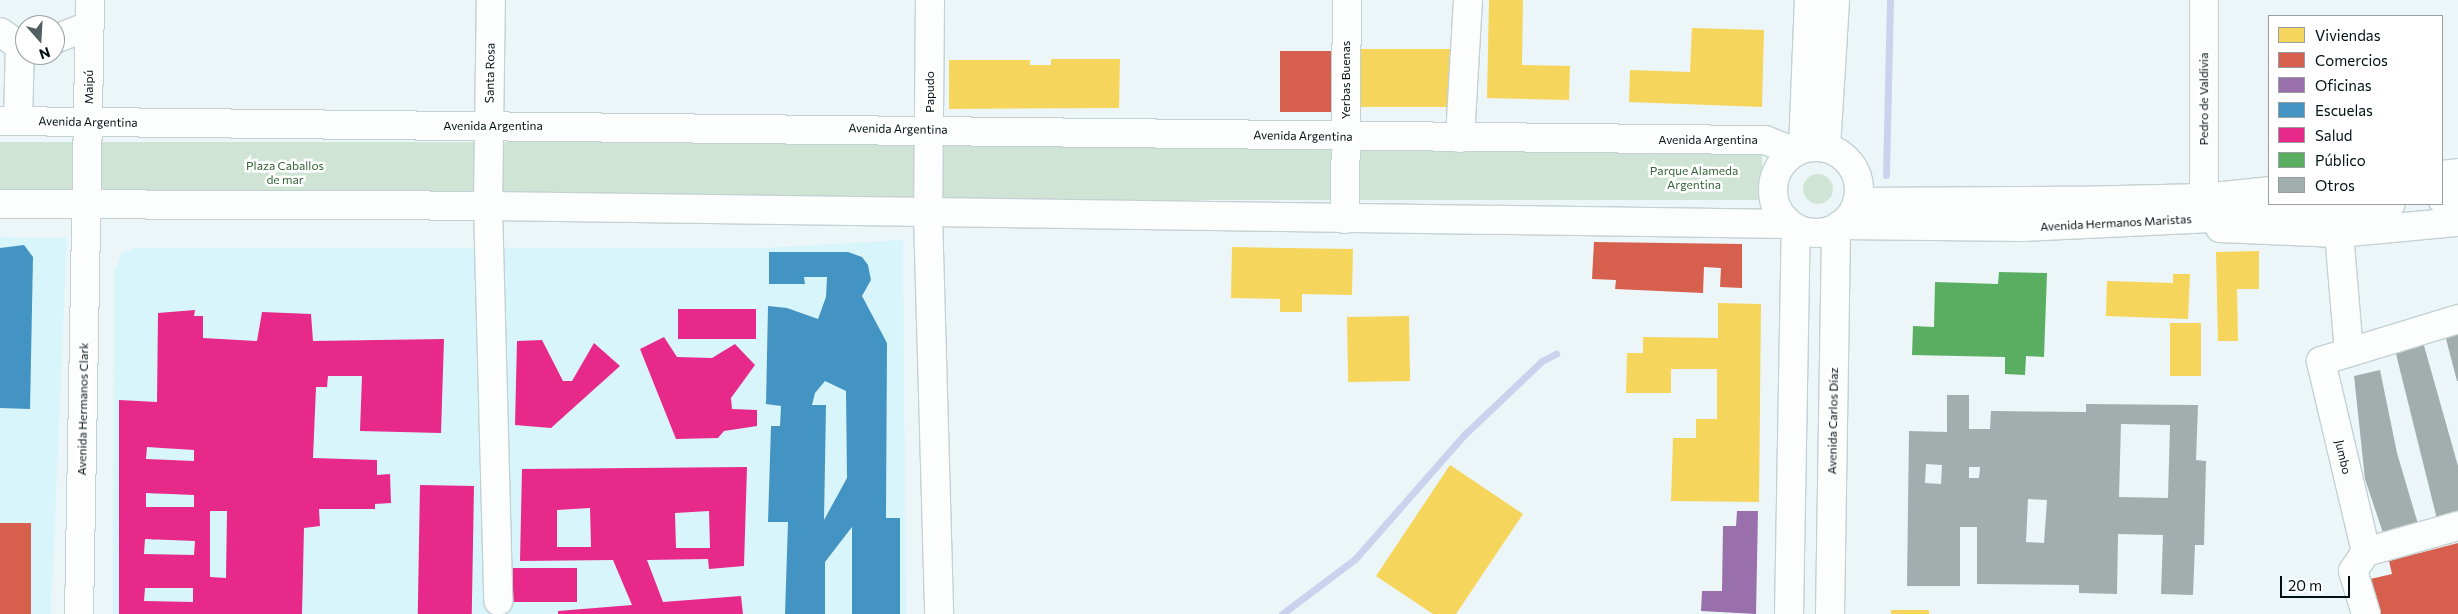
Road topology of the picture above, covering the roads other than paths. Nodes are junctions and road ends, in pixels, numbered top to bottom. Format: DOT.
graph roads {
  1 [pos="491,0"];
  2 [pos="930,0"];
  3 [pos="1347,0"];
  4 [pos="1468,0"];
  5 [pos="1809,0"];
  6 [pos="1835,0"];
  7 [pos="2204,0"];
  8 [pos="90,13"];
  9 [pos="65,32"];
  10 [pos="15,41"];
  11 [pos="9,90"];
  12 [pos="9,121"];
  13 [pos="89,122"];
  14 [pos="489,126"];
  15 [pos="929,129"];
  16 [pos="1346,137"];
  17 [pos="1460,138"];
  18 [pos="1808,149"];
  19 [pos="2458,159"];
  20 [pos="2443,164"];
  21 [pos="2458,173"];
  22 [pos="2443,175"];
  23 [pos="2268,191"];
  24 [pos="2204,198"];
  25 [pos="2458,198"];
  26 [pos="2443,200"];
  27 [pos="1858,202"];
  28 [pos="0,204"];
  29 [pos="87,205"];
  30 [pos="2379,205"];
  31 [pos="488,206"];
  32 [pos="928,214"];
  33 [pos="1346,220"];
  34 [pos="2458,222"];
  35 [pos="2096,224"];
  36 [pos="1792,226"];
  37 [pos="1838,226"];
  38 [pos="2339,233"];
  39 [pos="2458,319"];
  40 [pos="2349,352"];
  41 [pos="2458,526"];
  42 [pos="2366,552"];
  43 [pos="498,601"];
  44 [pos="78,614"];
  45 [pos="939,614"];
  46 [pos="1789,614"];
  47 [pos="1830,614"];
  48 [pos="2366,614"];
  1 -- 14 [label="main road, Santa Rosa"];
  2 -- 15 [label="main road, Papudo"];
  3 -- 16 [label="main road, Yerbas Buenas"];
  4 -- 17 [label="main road"];
  5 -- 18 [label="main road"];
  6 -- 18 [label="main road"];
  7 -- 24 [label="main road, Pedro de Valdivia"];
  8 -- 9 [label="main road"];
  8 -- 13 [label="main road, Maipú"];
  10 -- 11 [label="main road"];
  11 -- 12 [label="main road"];
  12 -- 13 [label="main road, Avenida Argentina"];
  13 -- 14 [label="main road, Avenida Argentina"];
  13 -- 29 [label="main road, Maipú"];
  14 -- 15 [label="main road, Avenida Argentina"];
  14 -- 31 [label="main road, Santa Rosa"];
  15 -- 16 [label="main road, Avenida Argentina"];
  15 -- 32 [label="main road, Papudo"];
  16 -- 17 [label="main road, Avenida Argentina"];
  16 -- 33 [label="main road, Yerbas Buenas"];
  17 -- 18 [label="main road, Avenida Argentina"];
  18 -- 27 [label="main road, Avenida Argentina"];
  18 -- 36 [label="main road"];
  19 -- 20 [label="main road"];
  21 -- 22 [label="main road"];
  23 -- 24 [label="main road, Avenida Hermanos Maristas"];
  24 -- 27 [label="main road, Avenida Hermanos Maristas"];
  25 -- 26 [label="main road"];
  27 -- 37 [label="main road"];
  28 -- 29 [label="main road"];
  29 -- 31 [label="main road"];
  29 -- 44 [label="main road, Avenida Hermanos Clark"];
  30 -- 35 [label="main road, Avenida Hermanos Maristas"];
  31 -- 32 [label="main road"];
  31 -- 43 [label="main road, Santa Rosa"];
  32 -- 33 [label="main road"];
  32 -- 45 [label="main road, Papudo"];
  33 -- 36 [label="main road"];
  34 -- 38 [label="main road"];
  35 -- 37 [label="main road, Avenida Hermanos Maristas"];
  35 -- 38 [label="main road"];
  36 -- 37 [label="main road"];
  36 -- 46 [label="main road"];
  37 -- 47 [label="main road, Avenida Carlos Díaz"];
  38 -- 40 [label="main road"];
  39 -- 40 [label="main road"];
  40 -- 42 [label="main road, Jumbo"];
  41 -- 42 [label="main road"];
  42 -- 48 [label="main road"];
}
